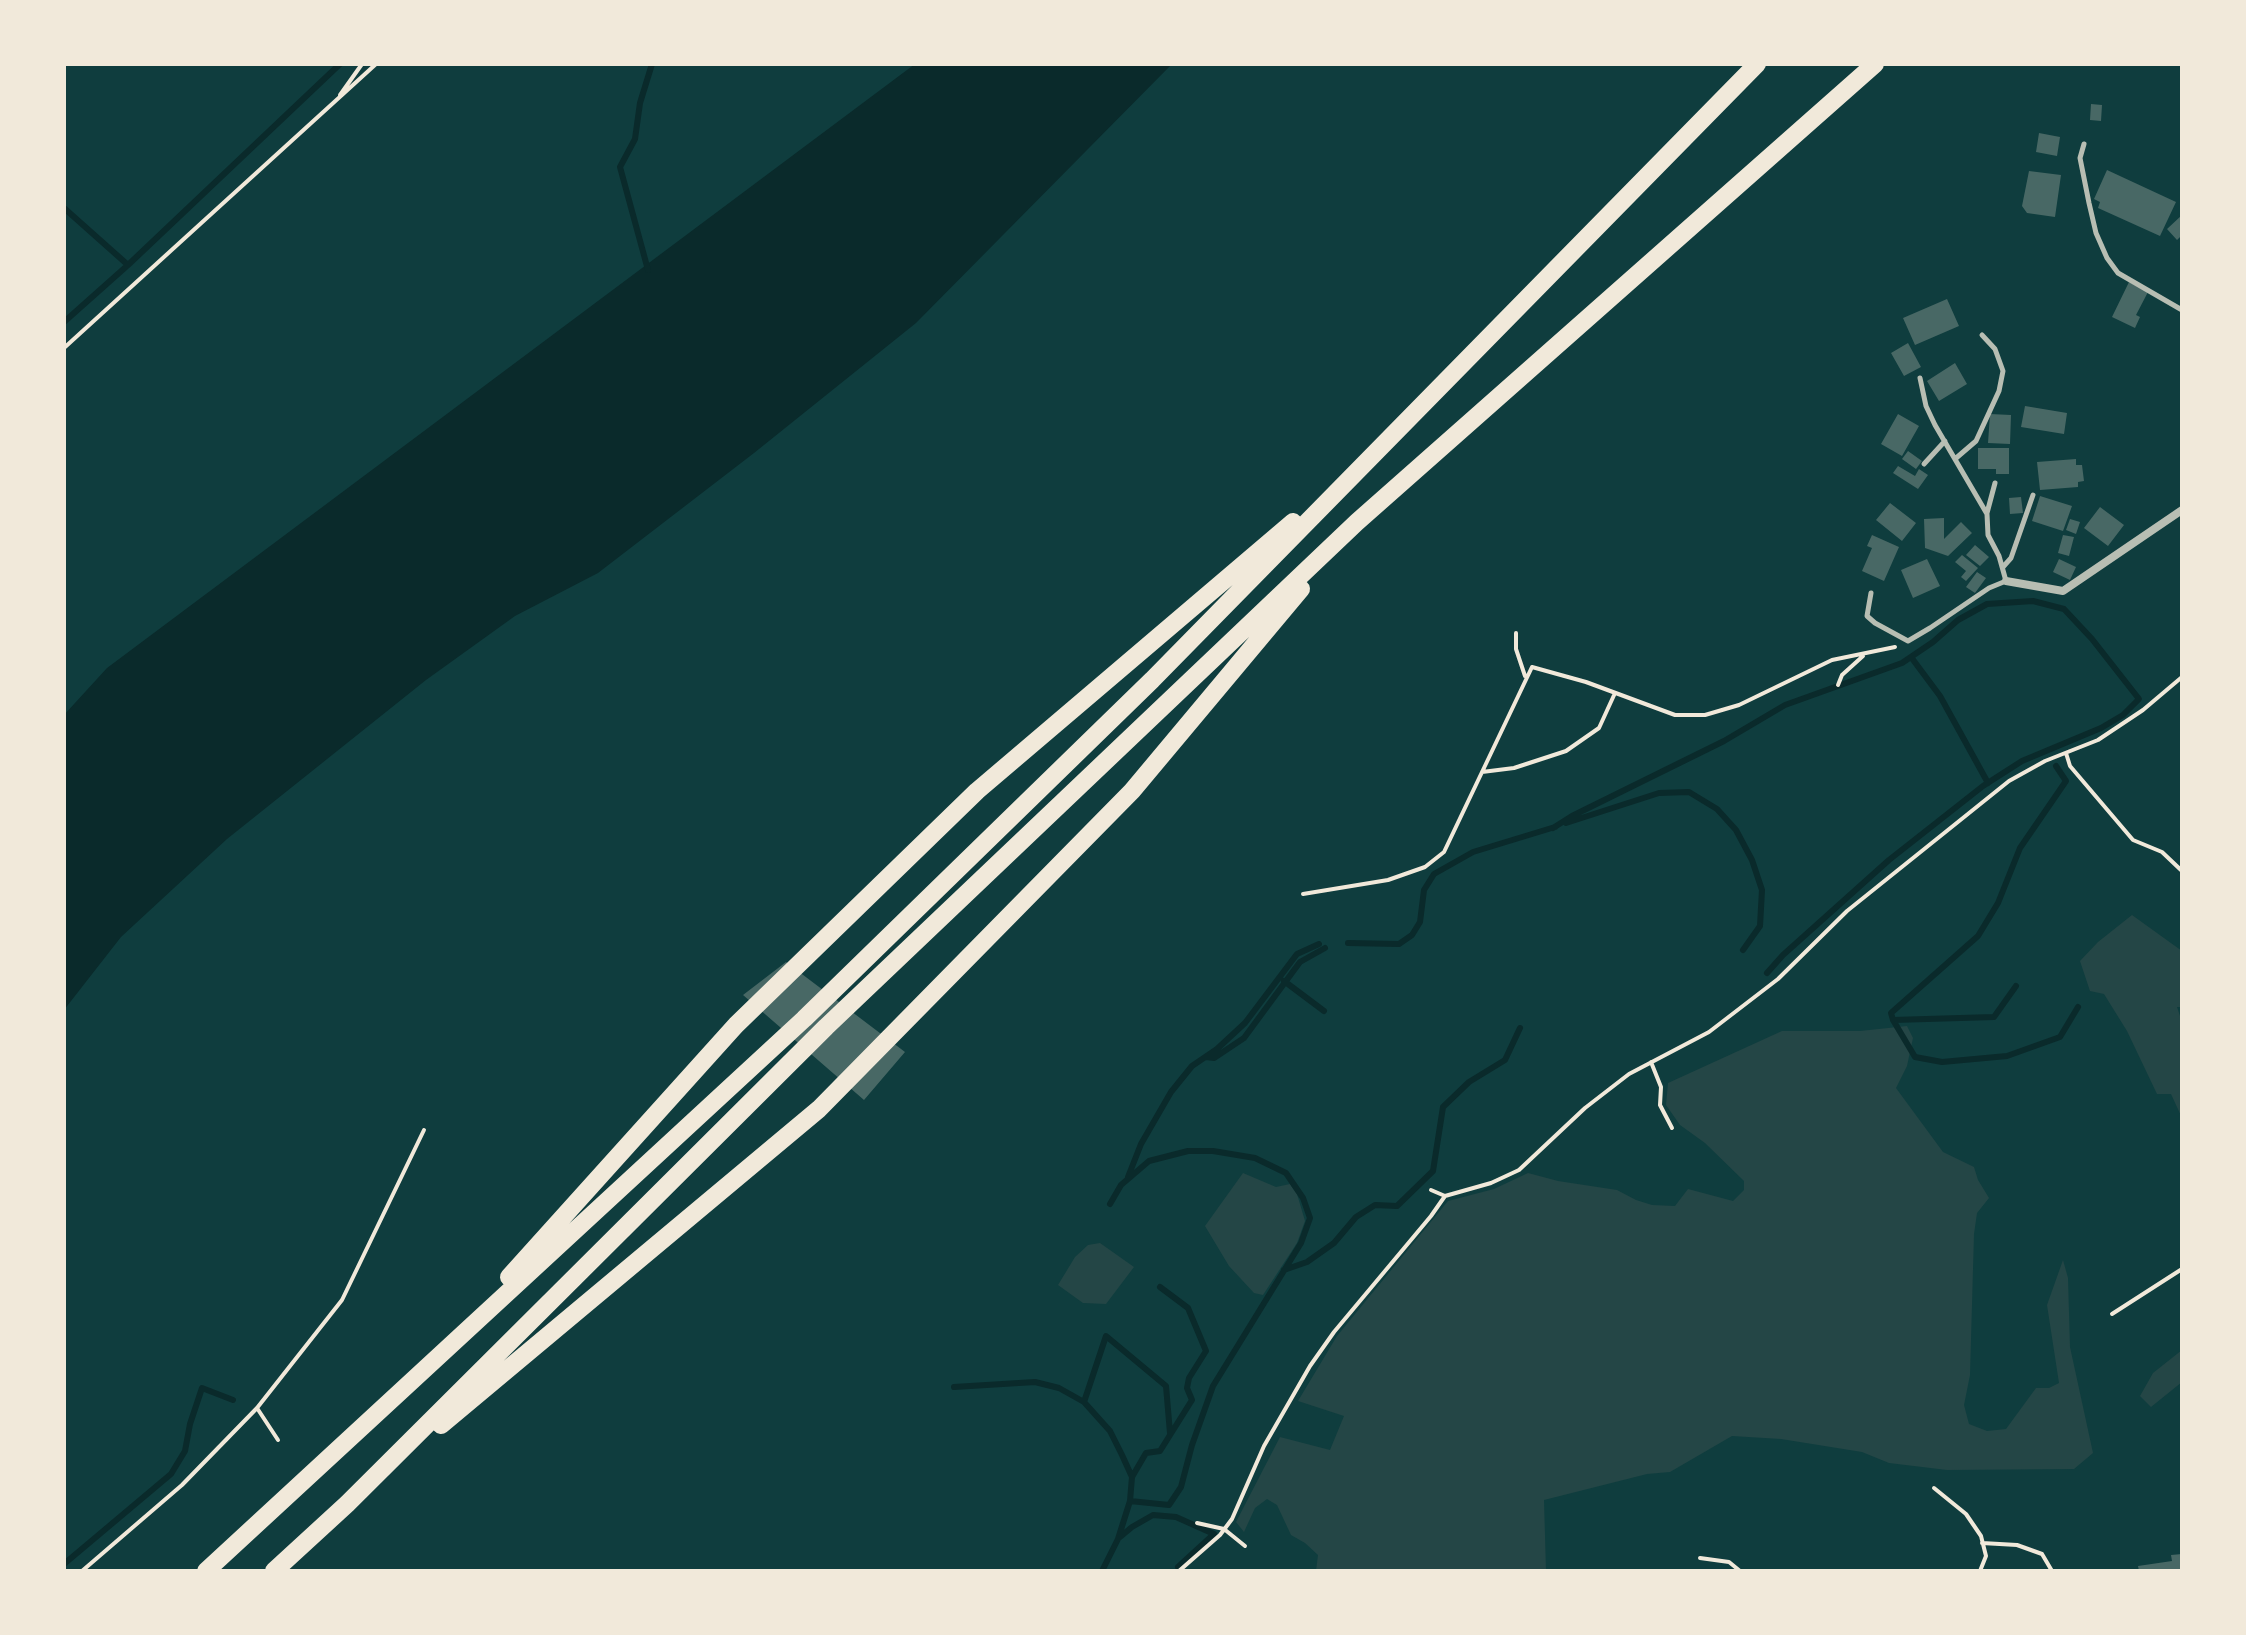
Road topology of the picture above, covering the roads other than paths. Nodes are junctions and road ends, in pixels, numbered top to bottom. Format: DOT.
graph roads {
  1 [pos="1757,64"];
  2 [pos="1875,64"];
  3 [pos="2084,144"];
  4 [pos="2182,310"];
  5 [pos="1982,335"];
  6 [pos="1920,378"];
  7 [pos="1945,441"];
  8 [pos="1383,445"];
  9 [pos="1955,459"];
  10 [pos="1924,464"];
  11 [pos="1995,483"];
  12 [pos="2033,495"];
  13 [pos="2182,510"];
  14 [pos="1987,514"];
  15 [pos="1357,522"];
  16 [pos="2002,568"];
  17 [pos="2006,581"];
  18 [pos="1871,593"];
  19 [pos="431,1363"];
  20 [pos="347,1504"];
  21 [pos="206,1571"];
  22 [pos="274,1571"];
  1 -- 8 [label="highway"];
  2 -- 15 [label="highway"];
  3 -- 4 [label="lane"];
  5 -- 9 [label="lane"];
  6 -- 7 [label="lane"];
  7 -- 9 [label="lane"];
  7 -- 10 [label="lane"];
  8 -- 19 [label="highway"];
  8 -- 19 [label="highway"];
  9 -- 14 [label="lane"];
  11 -- 14 [label="lane"];
  12 -- 16 [label="lane"];
  13 -- 17 [label="street"];
  14 -- 16 [label="lane"];
  15 -- 20 [label="highway"];
  15 -- 20 [label="highway"];
  16 -- 17 [label="lane"];
  17 -- 18 [label="lane"];
  19 -- 21 [label="highway"];
  20 -- 22 [label="highway"];
}
